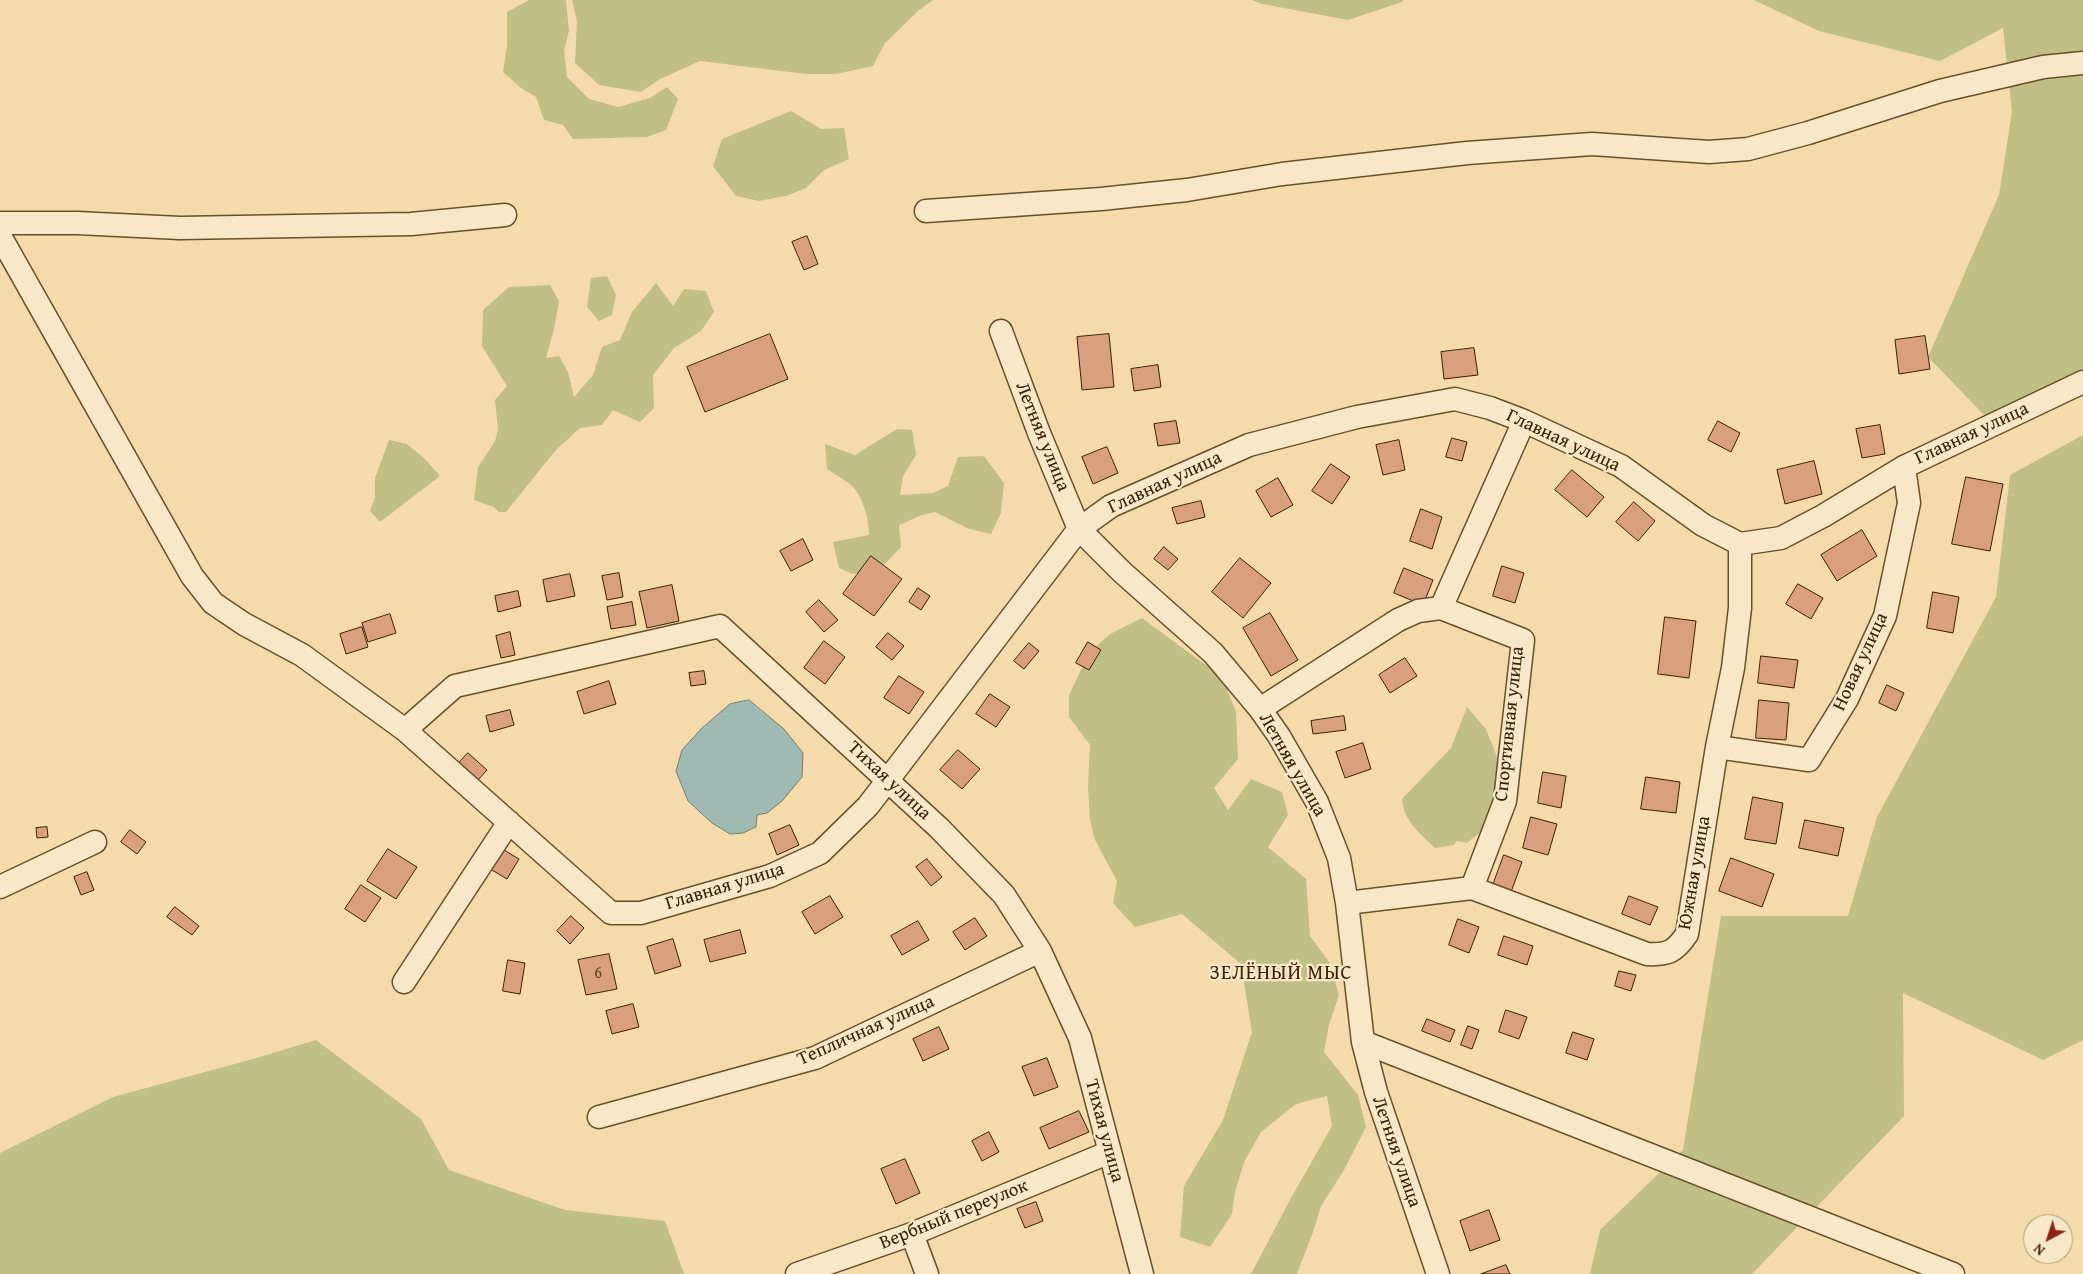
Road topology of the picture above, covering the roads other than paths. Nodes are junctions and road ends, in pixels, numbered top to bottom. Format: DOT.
graph roads {
  1 [pos="2083,63"];
  2 [pos="926,211"];
  3 [pos="505,216"];
  4 [pos="0,223"];
  5 [pos="0,236"];
  6 [pos="1001,330"];
  7 [pos="2083,382"];
  8 [pos="1524,420"];
  9 [pos="1904,467"];
  10 [pos="1079,529"];
  11 [pos="1740,544"];
  12 [pos="1440,608"];
  13 [pos="1260,709"];
  14 [pos="405,730"];
  15 [pos="1717,747"];
  16 [pos="887,780"];
  17 [pos="509,822"];
  18 [pos="95,842"];
  19 [pos="0,887"];
  20 [pos="1472,888"];
  21 [pos="1347,903"];
  22 [pos="1040,951"];
  23 [pos="404,982"];
  24 [pos="1362,1042"];
  25 [pos="599,1117"];
  26 [pos="1110,1152"];
  27 [pos="912,1234"];
  28 [pos="797,1274"];
  29 [pos="927,1274"];
  30 [pos="1142,1274"];
  31 [pos="1438,1274"];
  32 [pos="1953,1274"];
  1 -- 2 [label="street"];
  3 -- 4 [label="street"];
  5 -- 14 [label="street, Главная улица"];
  6 -- 10 [label="street, Летняя улица"];
  7 -- 9 [label="street, Главная улица"];
  8 -- 10 [label="street, Главная улица"];
  8 -- 11 [label="street, Главная улица"];
  8 -- 12 [label="street"];
  9 -- 11 [label="street, Главная улица"];
  9 -- 15 [label="street, Новая улица"];
  10 -- 13 [label="street, Летняя улица"];
  10 -- 16 [label="street, Главная улица"];
  11 -- 15 [label="street, Южная улица"];
  12 -- 13 [label="street"];
  12 -- 20 [label="street, Спортивная улица"];
  13 -- 21 [label="street, Летняя улица"];
  14 -- 16 [label="street, Тихая улица"];
  14 -- 17 [label="street, Главная улица"];
  15 -- 20 [label="street, Южная улица"];
  16 -- 17 [label="street, Главная улица"];
  16 -- 22 [label="street, Тихая улица"];
  17 -- 23 [label="street"];
  18 -- 19 [label="street"];
  20 -- 21 [label="street, Южная улица"];
  21 -- 24 [label="street, Летняя улица"];
  22 -- 25 [label="street, Тепличная улица"];
  22 -- 26 [label="street, Тихая улица"];
  24 -- 31 [label="street, Летняя улица"];
  24 -- 32 [label="street"];
  26 -- 27 [label="street, Вербный переулок"];
  26 -- 30 [label="street, Тихая улица"];
  27 -- 28 [label="street, Вербный переулок"];
  27 -- 29 [label="street"];
}
